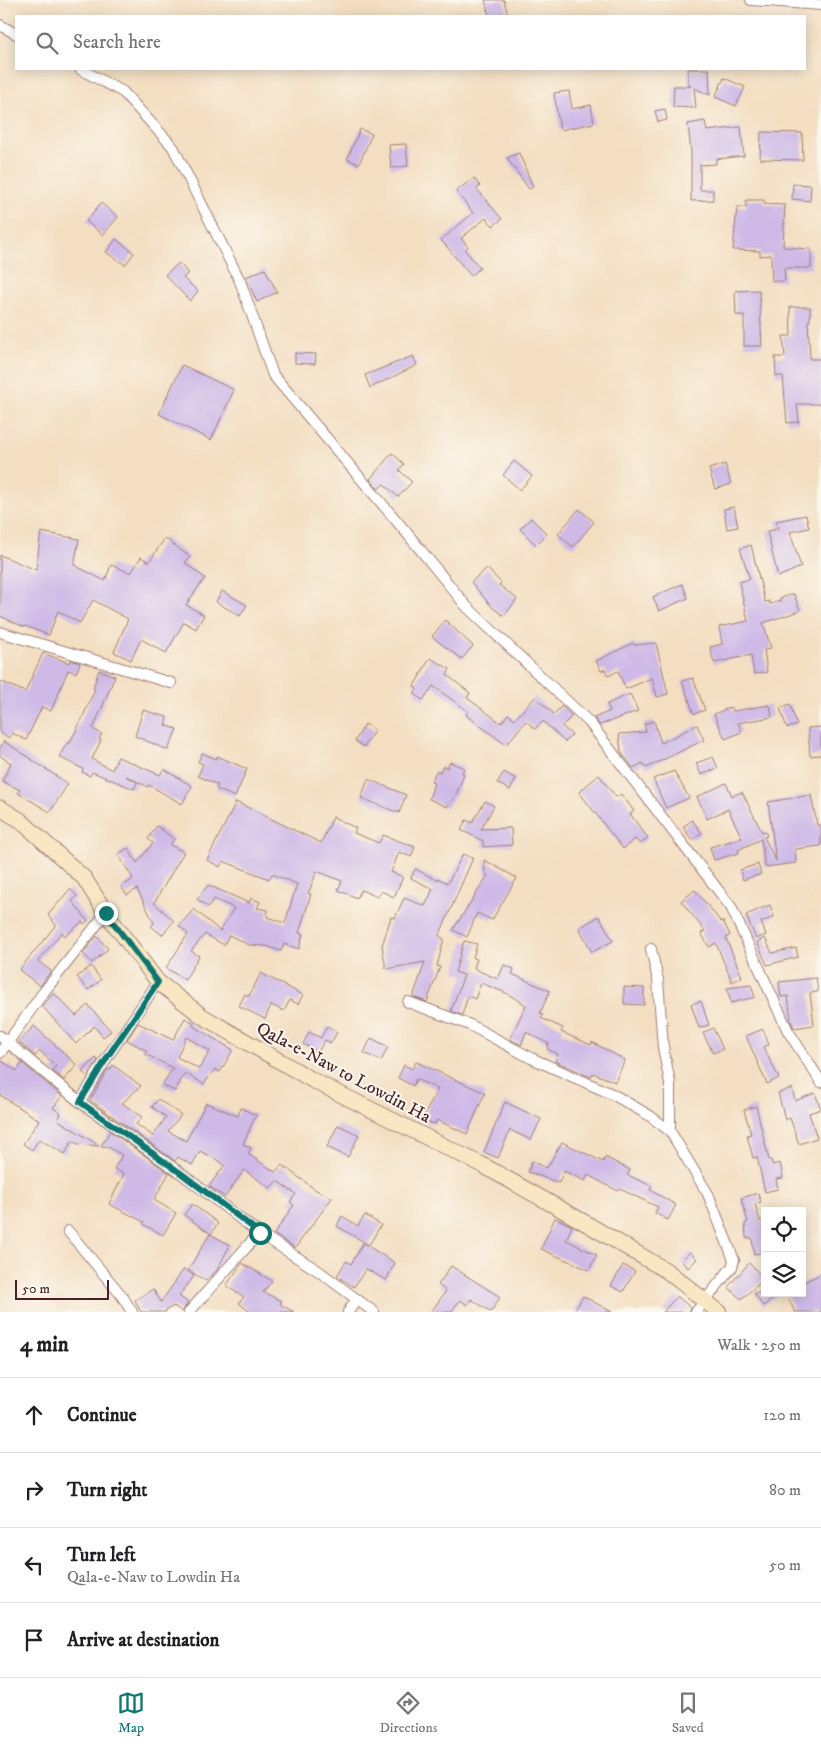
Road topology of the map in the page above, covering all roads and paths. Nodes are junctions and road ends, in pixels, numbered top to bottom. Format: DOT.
graph roads {
  1 [pos="751,0"];
  2 [pos="821,5"];
  3 [pos="0,25"];
  4 [pos="15,33"];
  5 [pos="82,70"];
  6 [pos="0,632"];
  7 [pos="172,683"];
  8 [pos="0,808"];
  9 [pos="106,913"];
  10 [pos="651,949"];
  11 [pos="158,982"];
  12 [pos="408,1002"];
  13 [pos="0,1036"];
  14 [pos="8,1043"];
  15 [pos="0,1053"];
  16 [pos="821,1082"];
  17 [pos="80,1102"];
  18 [pos="670,1131"];
  19 [pos="68,1231"];
  20 [pos="260,1233"];
  21 [pos="357,1299"];
  22 [pos="701,1306"];
  23 [pos="132,1312"];
  24 [pos="189,1312"];
  25 [pos="348,1312"];
  26 [pos="374,1312"];
  27 [pos="719,1312"];
  1 -- 2 [label="street"];
  3 -- 4 [label="street"];
  5 -- 16 [label="street"];
  6 -- 7 [label="street"];
  8 -- 9 [label="main road, Qala-e-Naw to Lowdin Ha"];
  9 -- 11 [label="main road, Qala-e-Naw to Lowdin Ha"];
  9 -- 14 [label="street"];
  10 -- 18 [label="street"];
  11 -- 17 [label="street"];
  11 -- 22 [label="main road, Qala-e-Naw to Lowdin Ha"];
  12 -- 18 [label="street"];
  13 -- 14 [label="street"];
  14 -- 15 [label="street"];
  14 -- 17 [label="street"];
  17 -- 20 [label="street"];
  18 -- 22 [label="street"];
  19 -- 23 [label="street"];
  20 -- 21 [label="street"];
  20 -- 24 [label="street"];
  21 -- 25 [label="street"];
  21 -- 26 [label="street"];
  22 -- 27 [label="main road, Qala-e-Naw to Lowdin Ha"];
}
